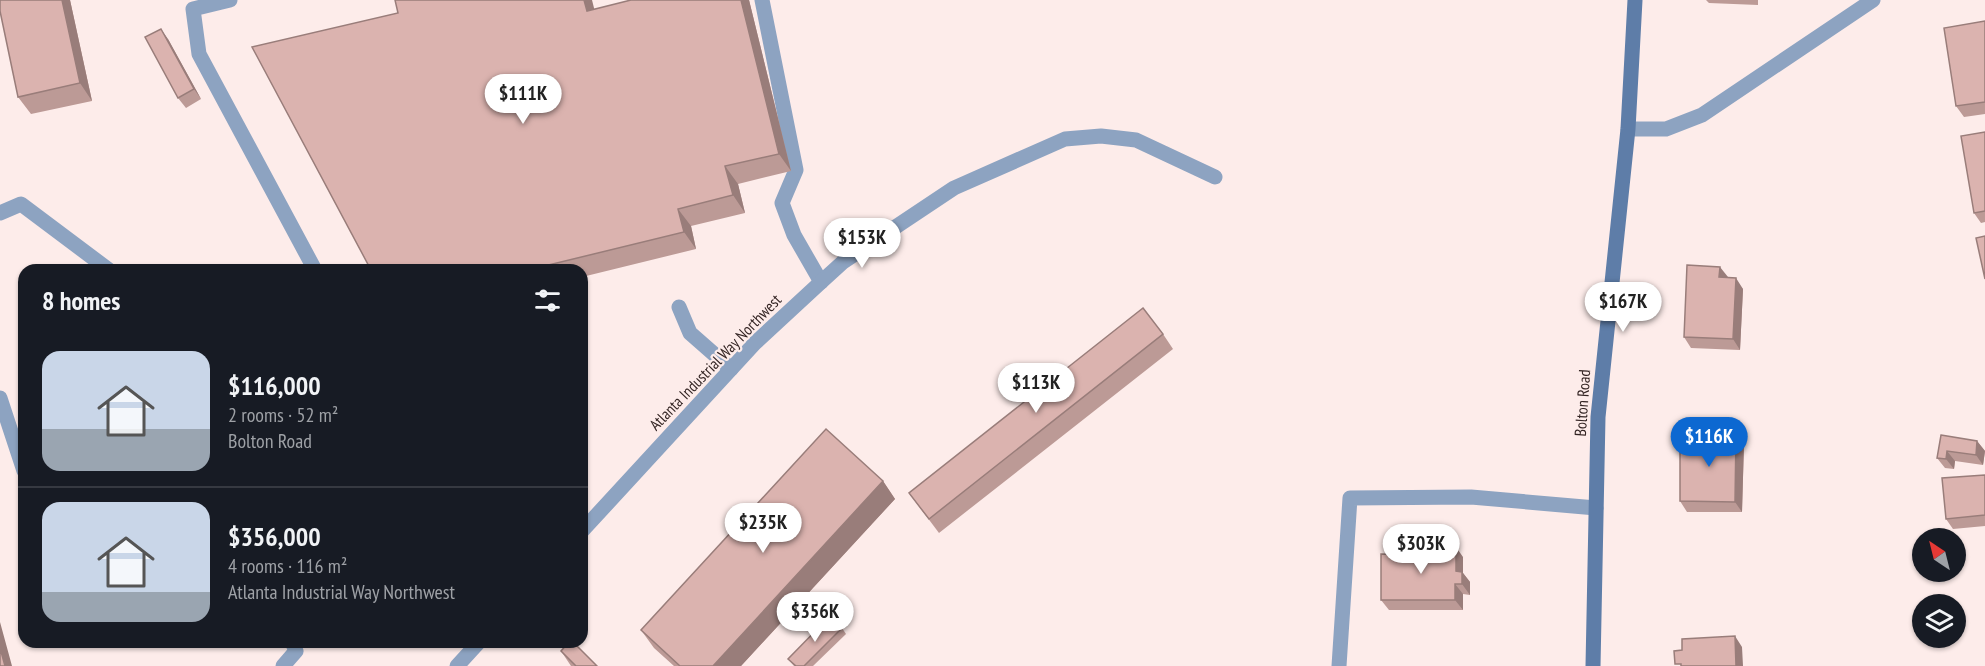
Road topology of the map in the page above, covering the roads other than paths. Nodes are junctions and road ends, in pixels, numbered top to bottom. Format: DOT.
graph roads {
  1 [pos="231,0"];
  2 [pos="762,0"];
  3 [pos="1635,0"];
  4 [pos="1873,0"];
  5 [pos="1628,129"];
  6 [pos="1215,177"];
  7 [pos="0,213"];
  8 [pos="102,264"];
  9 [pos="312,264"];
  10 [pos="821,282"];
  11 [pos="679,307"];
  12 [pos="731,369"];
  13 [pos="0,398"];
  14 [pos="18,453"];
  15 [pos="1596,508"];
  16 [pos="588,524"];
  17 [pos="295,648"];
  18 [pos="474,648"];
  19 [pos="283,666"];
  20 [pos="457,666"];
  21 [pos="1339,666"];
  22 [pos="1593,666"];
  1 -- 9 [label="street"];
  2 -- 10 [label="street"];
  3 -- 5 [label="main road, Bolton Road"];
  4 -- 5 [label="street"];
  5 -- 15 [label="main road, Bolton Road"];
  6 -- 10 [label="street, Atlanta Industrial Way Northwest"];
  7 -- 8 [label="street"];
  10 -- 12 [label="street, Atlanta Industrial Way Northwest"];
  11 -- 12 [label="street"];
  12 -- 16 [label="street, Atlanta Industrial Way Northwest"];
  13 -- 14 [label="street"];
  15 -- 21 [label="street"];
  15 -- 22 [label="main road, Bolton Road"];
  17 -- 19 [label="street"];
  18 -- 20 [label="street"];
}
